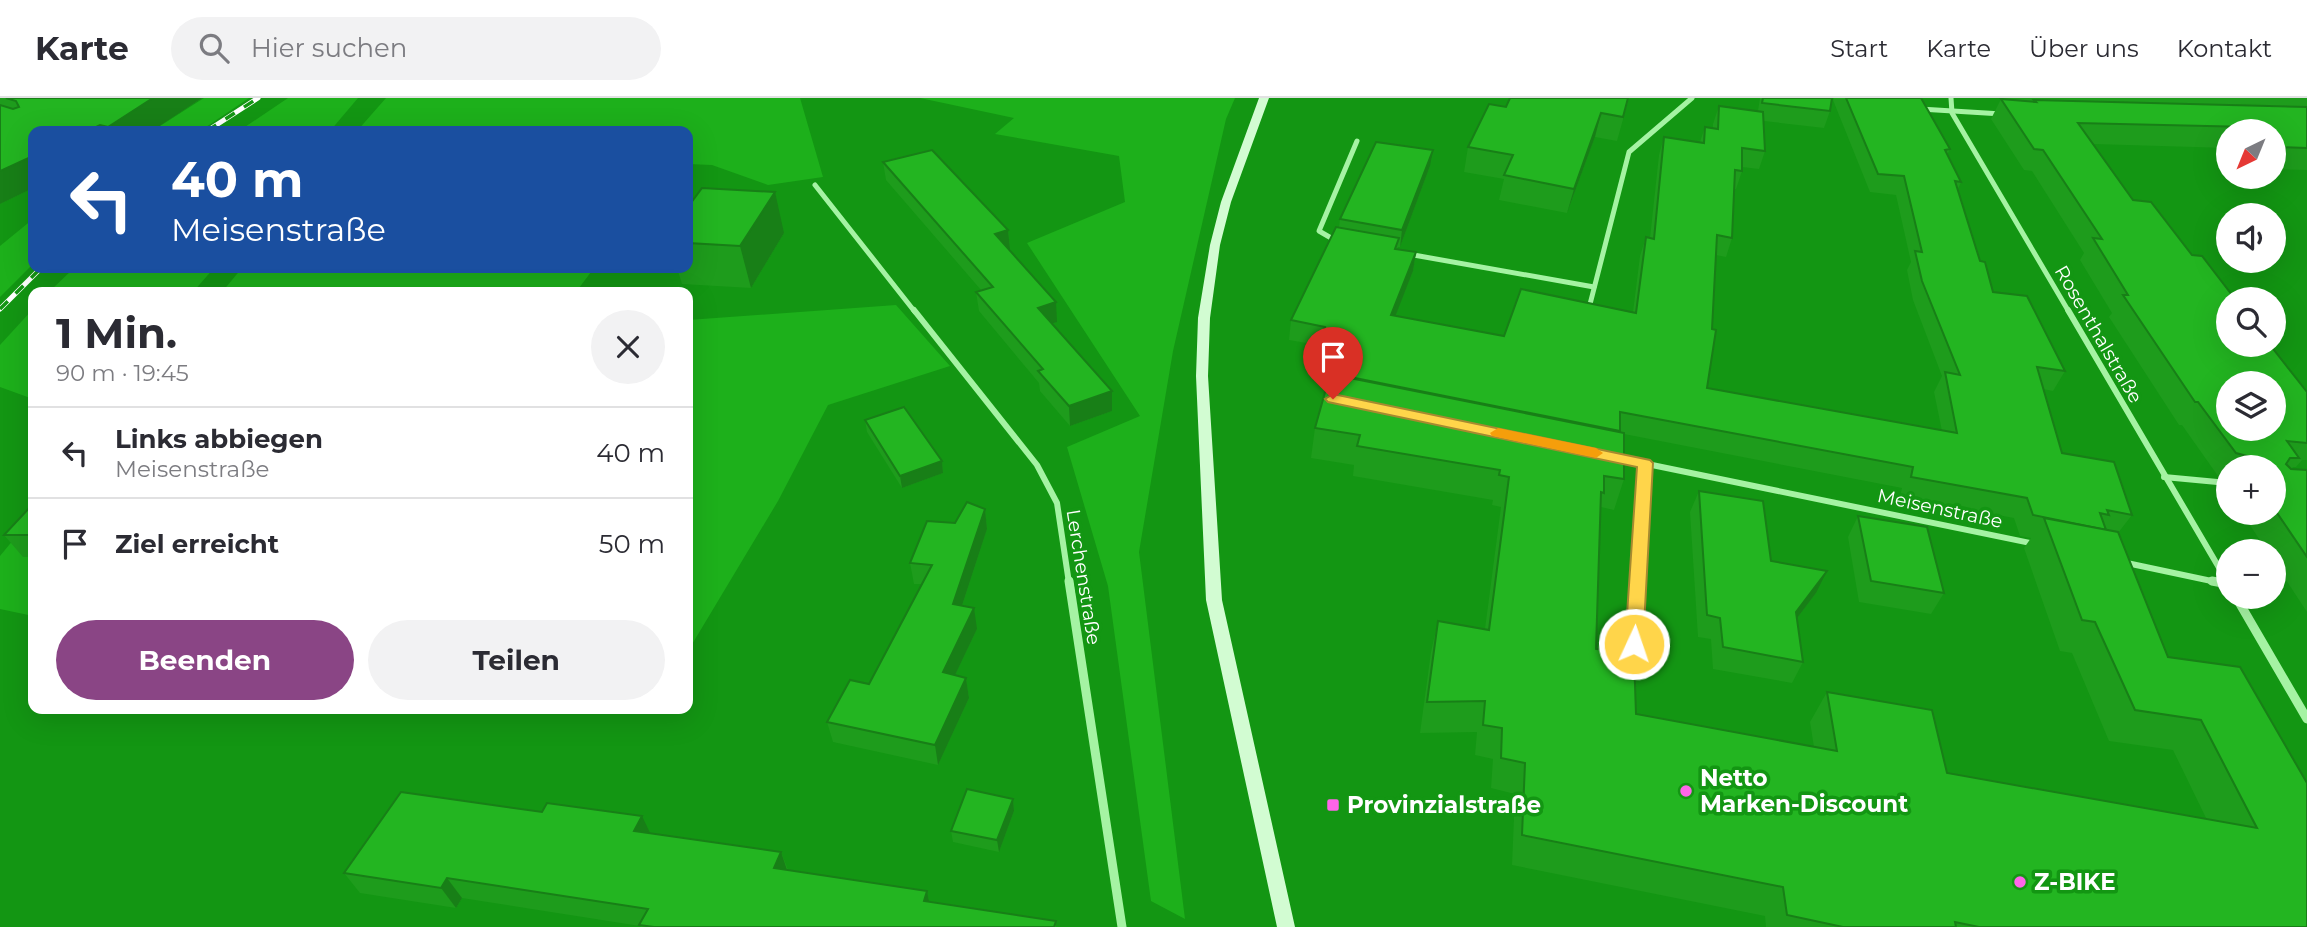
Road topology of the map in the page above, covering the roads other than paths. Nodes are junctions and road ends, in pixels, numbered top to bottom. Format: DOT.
graph roads {
  1 [pos="1264,98"];
  2 [pos="1692,98"];
  3 [pos="1951,98"];
  4 [pos="1911,107"];
  5 [pos="1952,113"];
  6 [pos="2007,114"];
  7 [pos="1357,141"];
  8 [pos="816,185"];
  9 [pos="1349,244"];
  10 [pos="1404,253"];
  11 [pos="1594,286"];
  12 [pos="1586,319"];
  13 [pos="1604,455"];
  14 [pos="1645,463"];
  15 [pos="2164,477"];
  16 [pos="2216,482"];
  17 [pos="2038,545"];
  18 [pos="2119,562"];
  19 [pos="2216,564"];
  20 [pos="2216,582"];
  21 [pos="2243,609"];
  22 [pos="1634,644"];
  23 [pos="2307,719"];
  24 [pos="1122,927"];
  25 [pos="1286,927"];
  1 -- 25 [label="main road"];
  2 -- 11 [label="street"];
  3 -- 5 [label="street, Rosenthalstraße"];
  4 -- 5 [label="street"];
  5 -- 6 [label="street"];
  5 -- 15 [label="street, Rosenthalstraße"];
  7 -- 9 [label="street"];
  8 -- 24 [label="street, Lerchenstraße"];
  10 -- 11 [label="street"];
  11 -- 12 [label="street"];
  13 -- 14 [label="street, Meisenstraße"];
  14 -- 17 [label="street, Meisenstraße"];
  14 -- 22 [label="street"];
  15 -- 16 [label="street"];
  15 -- 19 [label="street, Rosenthalstraße"];
  18 -- 20 [label="street"];
  21 -- 23 [label="street"];
}
